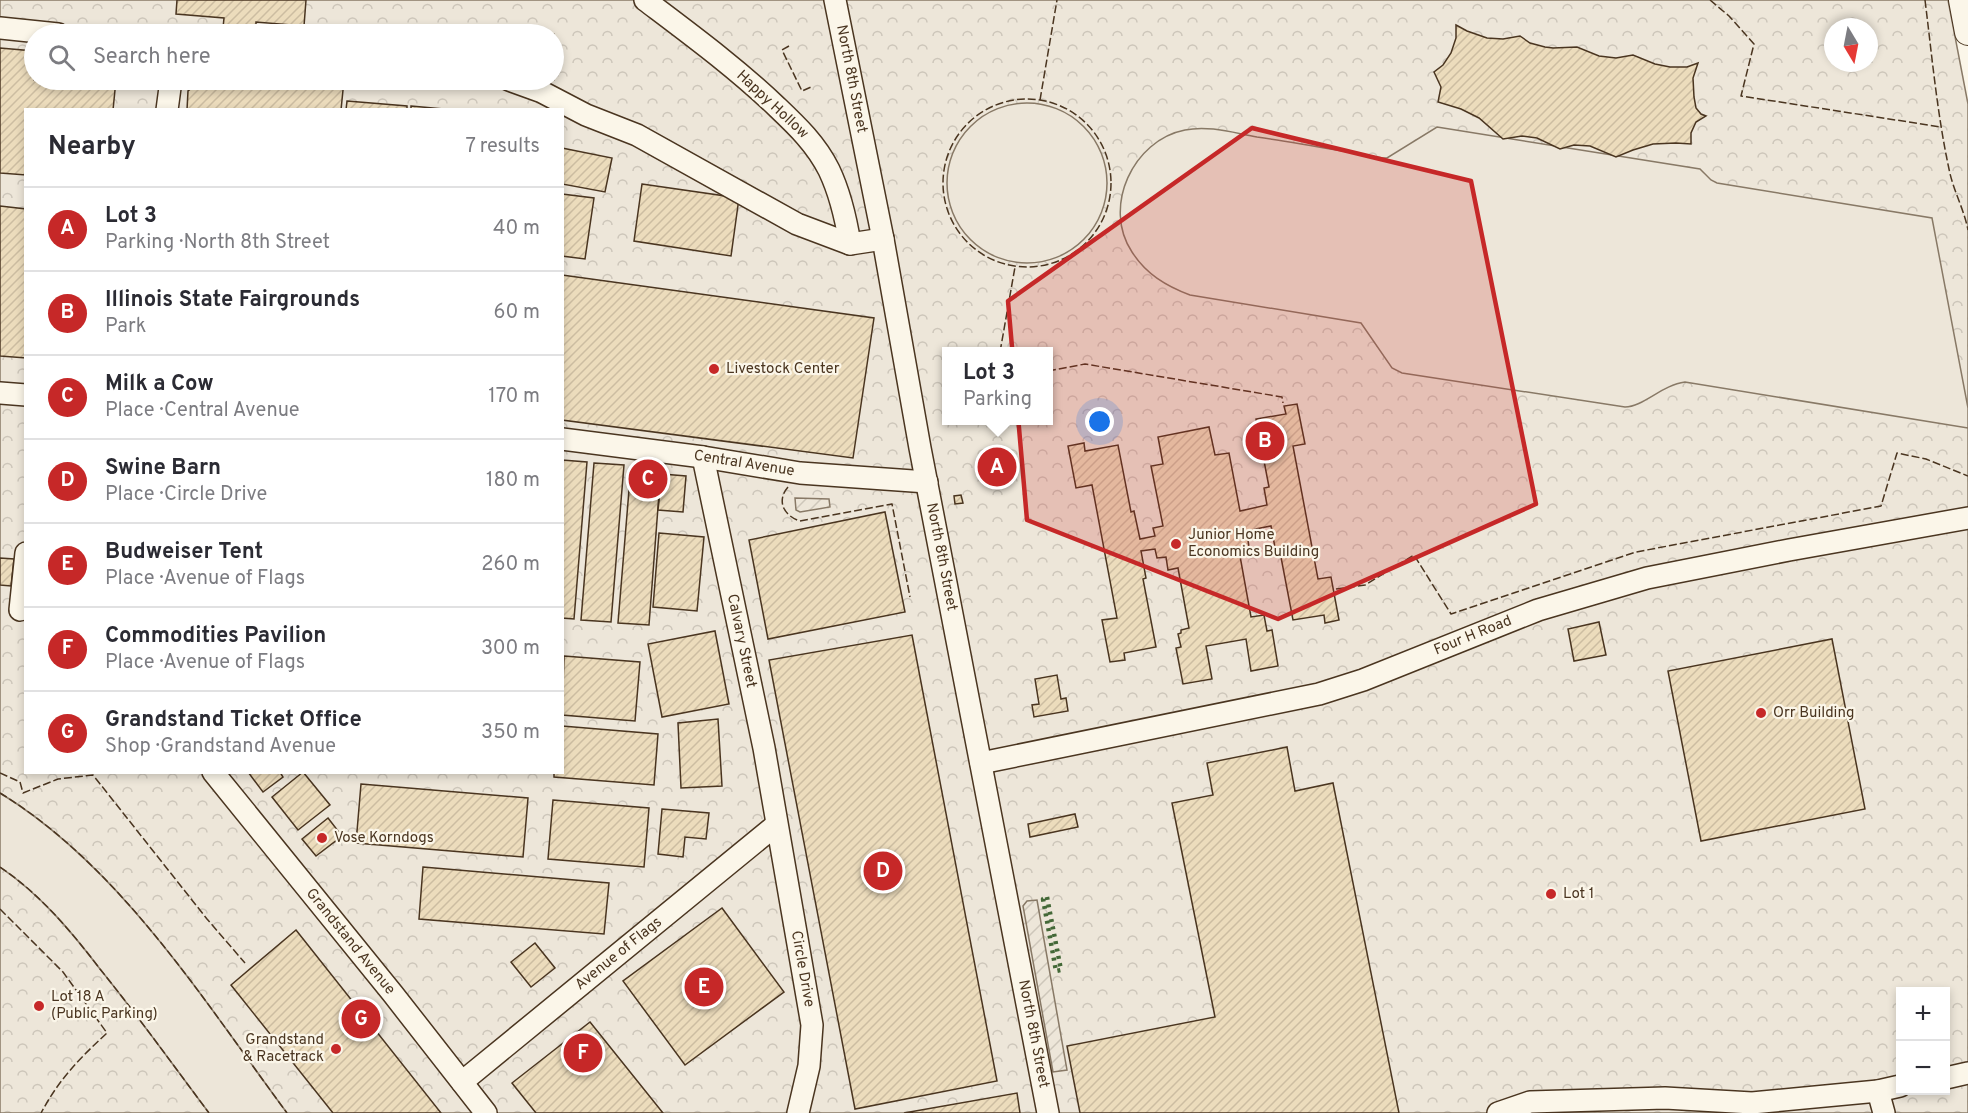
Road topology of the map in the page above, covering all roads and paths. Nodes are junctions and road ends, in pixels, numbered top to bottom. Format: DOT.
graph roads {
  1 [pos="645,0"];
  2 [pos="835,0"];
  3 [pos="1962,0"];
  4 [pos="0,28"];
  5 [pos="24,30"];
  6 [pos="1968,32"];
  7 [pos="170,90"];
  8 [pos="536,90"];
  9 [pos="167,108"];
  10 [pos="883,239"];
  11 [pos="850,244"];
  12 [pos="0,393"];
  13 [pos="24,395"];
  14 [pos="564,439"];
  15 [pos="703,457"];
  16 [pos="927,482"];
  17 [pos="1968,518"];
  18 [pos="24,563"];
  19 [pos="15,610"];
  20 [pos="981,763"];
  21 [pos="215,774"];
  22 [pos="776,825"];
  23 [pos="1968,1073"];
  24 [pos="1950,1077"];
  25 [pos="462,1082"];
  26 [pos="1896,1087"];
  27 [pos="1878,1091"];
  28 [pos="486,1113"];
  29 [pos="798,1113"];
  30 [pos="1048,1113"];
  31 [pos="1498,1113"];
  32 [pos="1884,1113"];
  1 -- 11 [label="street, Happy Hollow"];
  2 -- 10 [label="street, North 8th Street"];
  3 -- 6 [label="main road"];
  4 -- 5 [label="street"];
  7 -- 9 [label="street"];
  8 -- 11 [label="street"];
  10 -- 11 [label="street"];
  10 -- 16 [label="street, North 8th Street"];
  12 -- 13 [label="street"];
  14 -- 15 [label="street, Central Avenue"];
  15 -- 16 [label="street, Central Avenue"];
  15 -- 22 [label="street, Calvary Street"];
  16 -- 20 [label="street, North 8th Street"];
  17 -- 20 [label="street, Four H Road"];
  18 -- 19 [label="street"];
  20 -- 30 [label="street, North 8th Street"];
  21 -- 25 [label="street, Grandstand Avenue"];
  22 -- 25 [label="street, Avenue of Flags"];
  22 -- 29 [label="street, Circle Drive"];
  23 -- 24 [label="street"];
  25 -- 28 [label="street, Grandstand Avenue"];
  26 -- 27 [label="street"];
  27 -- 31 [label="street"];
  27 -- 32 [label="street"];
}
